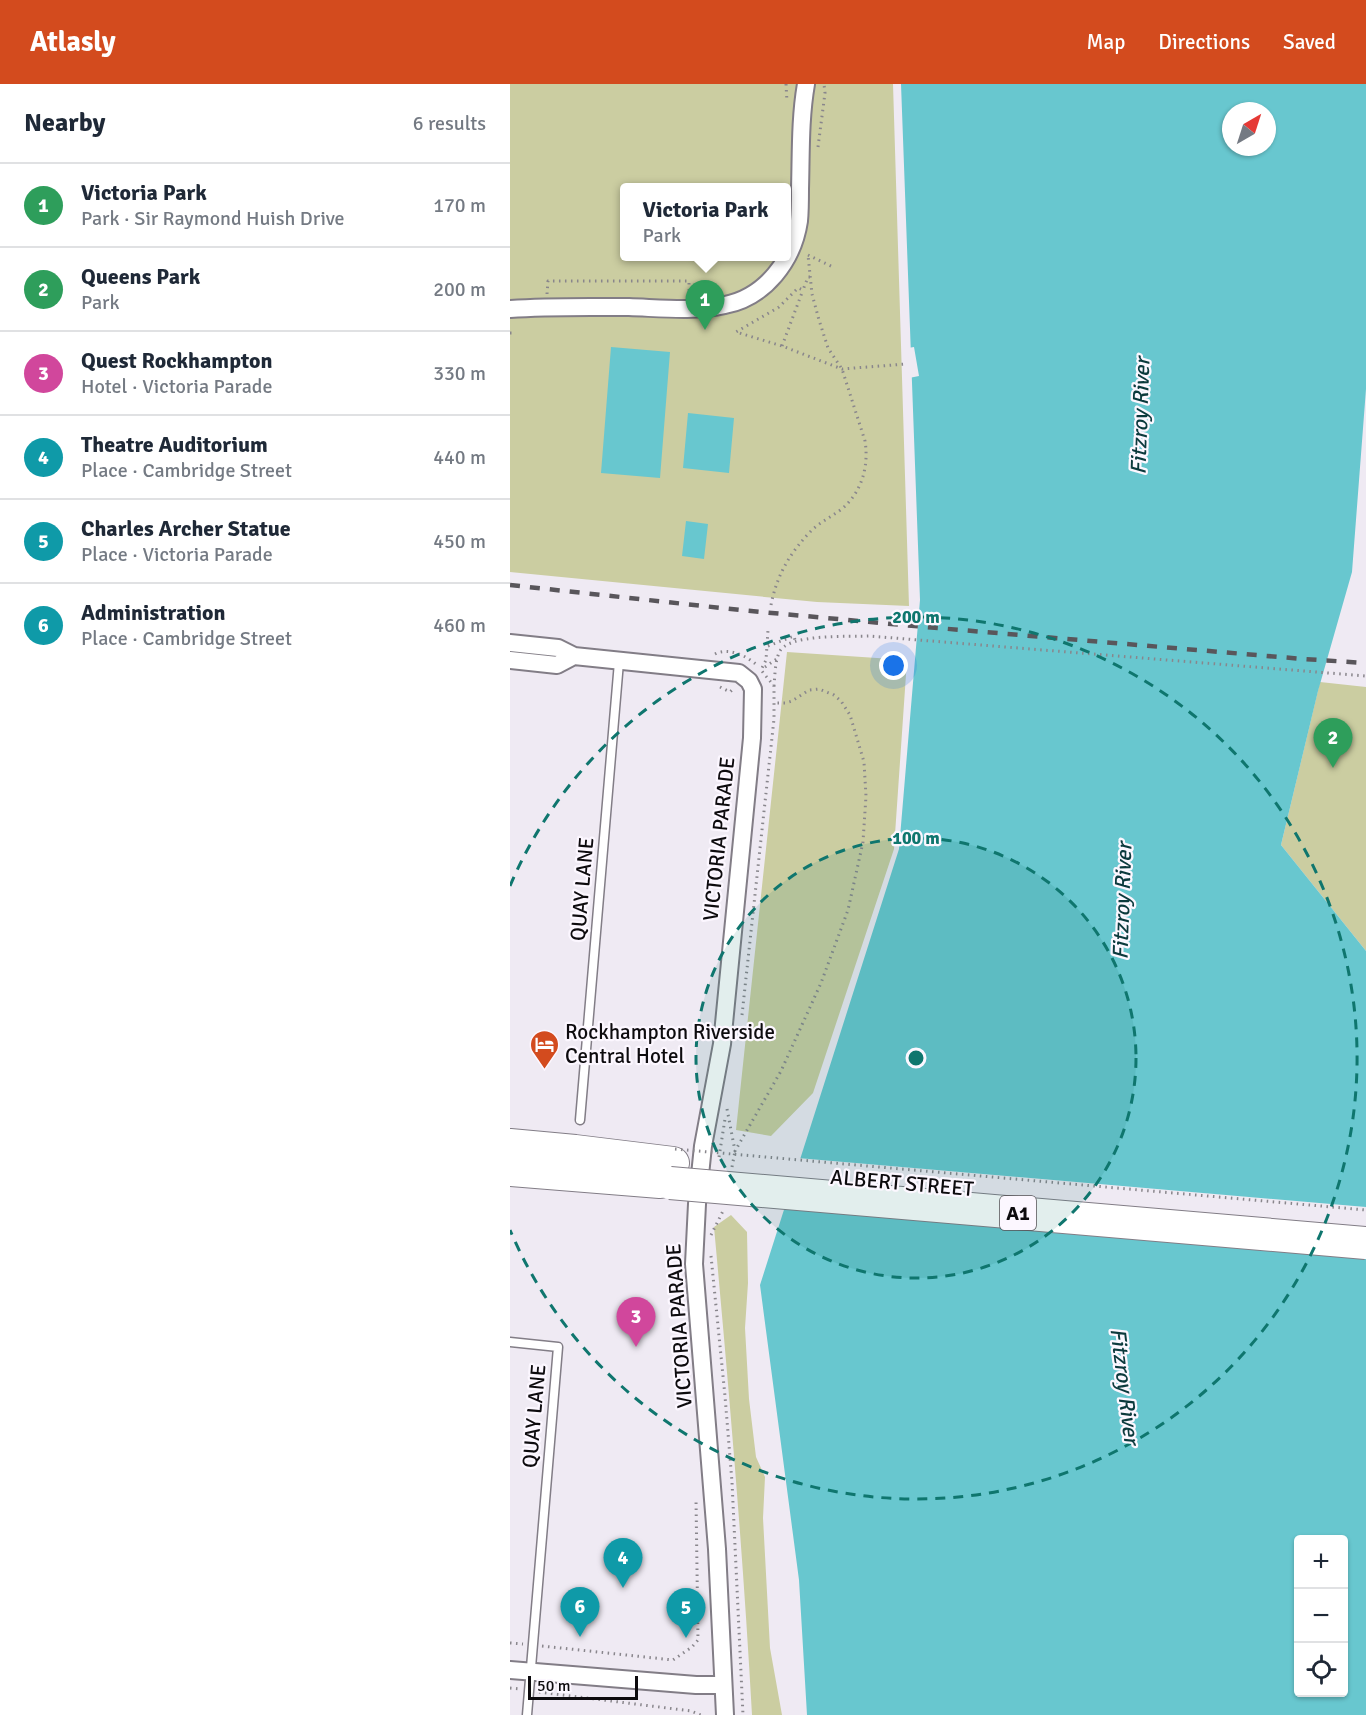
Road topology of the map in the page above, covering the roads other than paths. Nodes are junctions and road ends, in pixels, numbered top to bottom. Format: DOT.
graph roads {
  1 [pos="806,84"];
  2 [pos="791,250"];
  3 [pos="786,261"];
  4 [pos="586,307"];
  5 [pos="510,309"];
  6 [pos="511,329"];
  7 [pos="510,643"];
  8 [pos="574,656"];
  9 [pos="510,660"];
  10 [pos="619,662"];
  11 [pos="580,1120"];
  12 [pos="510,1137"];
  13 [pos="510,1145"];
  14 [pos="575,1151"];
  15 [pos="673,1165"];
  16 [pos="510,1170"];
  17 [pos="1366,1224"];
  18 [pos="1366,1243"];
  19 [pos="510,1342"];
  20 [pos="510,1670"];
  21 [pos="530,1672"];
  22 [pos="723,1685"];
  23 [pos="527,1715"];
  24 [pos="725,1715"];
  1 -- 2 [label="street"];
  3 -- 4 [label="street"];
  4 -- 5 [label="street"];
  4 -- 6 [label="street"];
  7 -- 8 [label="street"];
  8 -- 9 [label="street"];
  8 -- 10 [label="street, VICTORIA PARADE"];
  10 -- 11 [label="lane, QUAY LANE"];
  10 -- 22 [label="street, VICTORIA PARADE"];
  12 -- 14 [label="highway"];
  13 -- 14 [label="highway, ALBERT STREET / A1"];
  14 -- 15 [label="highway, ALBERT STREET / A1"];
  15 -- 16 [label="highway, ALBERT STREET / A1"];
  15 -- 17 [label="highway, ALBERT STREET / A1"];
  15 -- 18 [label="highway, ALBERT STREET / A1, bridge"];
  19 -- 21 [label="lane, QUAY LANE"];
  20 -- 21 [label="street"];
  21 -- 22 [label="street"];
  21 -- 23 [label="lane, QUAY LANE"];
  22 -- 24 [label="street, VICTORIA PARADE"];
}
